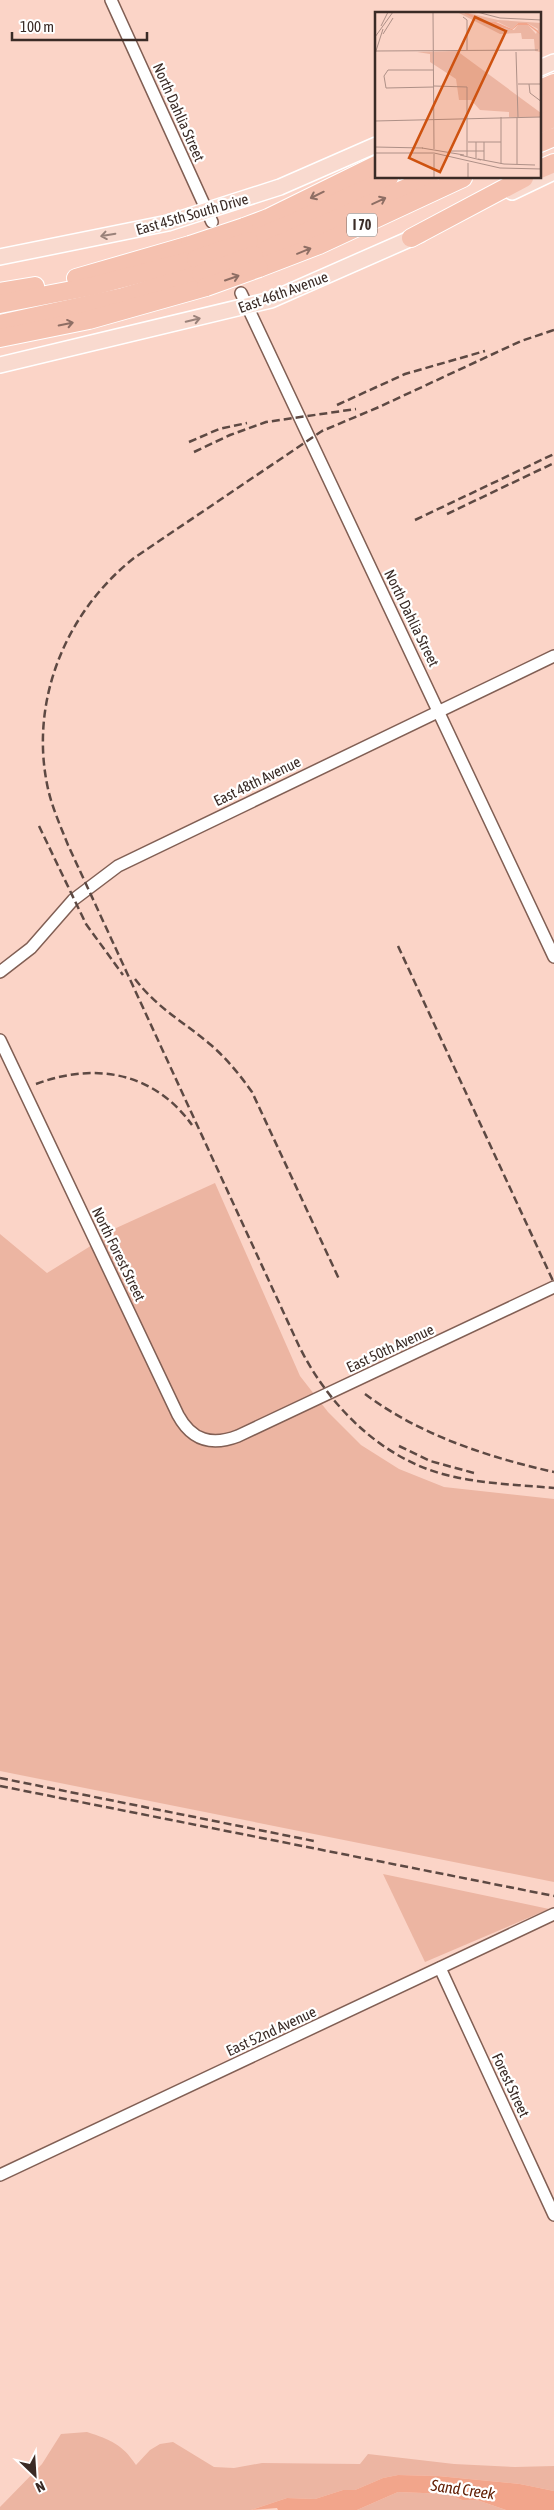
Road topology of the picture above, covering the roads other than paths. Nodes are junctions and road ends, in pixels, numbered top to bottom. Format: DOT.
graph roads {
  1 [pos="111,0"];
  2 [pos="554,62"];
  3 [pos="542,67"];
  4 [pos="554,83"];
  5 [pos="542,88"];
  6 [pos="554,100"];
  7 [pos="542,105"];
  8 [pos="554,118"];
  9 [pos="542,123"];
  10 [pos="554,137"];
  11 [pos="542,142"];
  12 [pos="375,145"];
  13 [pos="554,163"];
  14 [pos="375,165"];
  15 [pos="542,168"];
  16 [pos="554,172"];
  17 [pos="542,178"];
  18 [pos="387,179"];
  19 [pos="426,179"];
  20 [pos="461,179"];
  21 [pos="522,179"];
  22 [pos="539,179"];
  23 [pos="209,216"];
  24 [pos="411,238"];
  25 [pos="251,248"];
  26 [pos="0,256"];
  27 [pos="198,266"];
  28 [pos="0,292"];
  29 [pos="244,300"];
  30 [pos="0,304"];
  31 [pos="0,324"];
  32 [pos="0,338"];
  33 [pos="21,360"];
  34 [pos="0,365"];
  35 [pos="0,373"];
  36 [pos="554,656"];
  37 [pos="439,710"];
  38 [pos="554,957"];
  39 [pos="0,972"];
  40 [pos="0,1040"];
  41 [pos="554,1287"];
  42 [pos="238,1436"];
  43 [pos="554,1914"];
  44 [pos="440,1968"];
  45 [pos="0,2175"];
  46 [pos="554,2215"];
  1 -- 23 [label="street, North Dahlia Street"];
  2 -- 3 [label="main road"];
  4 -- 5 [label="highway"];
  6 -- 7 [label="highway"];
  8 -- 9 [label="highway"];
  10 -- 11 [label="highway"];
  12 -- 23 [label="main road, East 45th South Drive"];
  13 -- 15 [label="highway"];
  14 -- 25 [label="highway, I 70, one-way"];
  16 -- 17 [label="main road, East 46th Avenue"];
  18 -- 25 [label="highway"];
  25 -- 19 [label="highway, one-way"];
  25 -- 20 [label="highway, I 70, one-way"];
  21 -- 24 [label="highway"];
  22 -- 24 [label="main road, East 46th Avenue"];
  23 -- 26 [label="main road, East 45th South Drive, one-way"];
  24 -- 29 [label="main road, East 46th Avenue"];
  27 -- 25 [label="highway, I 70, one-way, bridge"];
  25 -- 27 [label="highway, I 70, bridge"];
  27 -- 28 [label="highway, I 70"];
  27 -- 30 [label="highway"];
  27 -- 31 [label="highway"];
  32 -- 27 [label="highway, I 70, one-way"];
  33 -- 29 [label="main road, East 46th Avenue, one-way"];
  29 -- 37 [label="street, North Dahlia Street"];
  33 -- 34 [label="main road"];
  33 -- 35 [label="street, East 46th Avenue"];
  36 -- 37 [label="street, East 48th Avenue"];
  37 -- 38 [label="street, North Dahlia Street"];
  37 -- 39 [label="street, East 48th Avenue"];
  40 -- 42 [label="street, North Forest Street"];
  41 -- 42 [label="street, East 50th Avenue"];
  43 -- 44 [label="street, East 52nd Avenue"];
  44 -- 45 [label="street, East 52nd Avenue"];
  44 -- 46 [label="street, Forest Street"];
}
